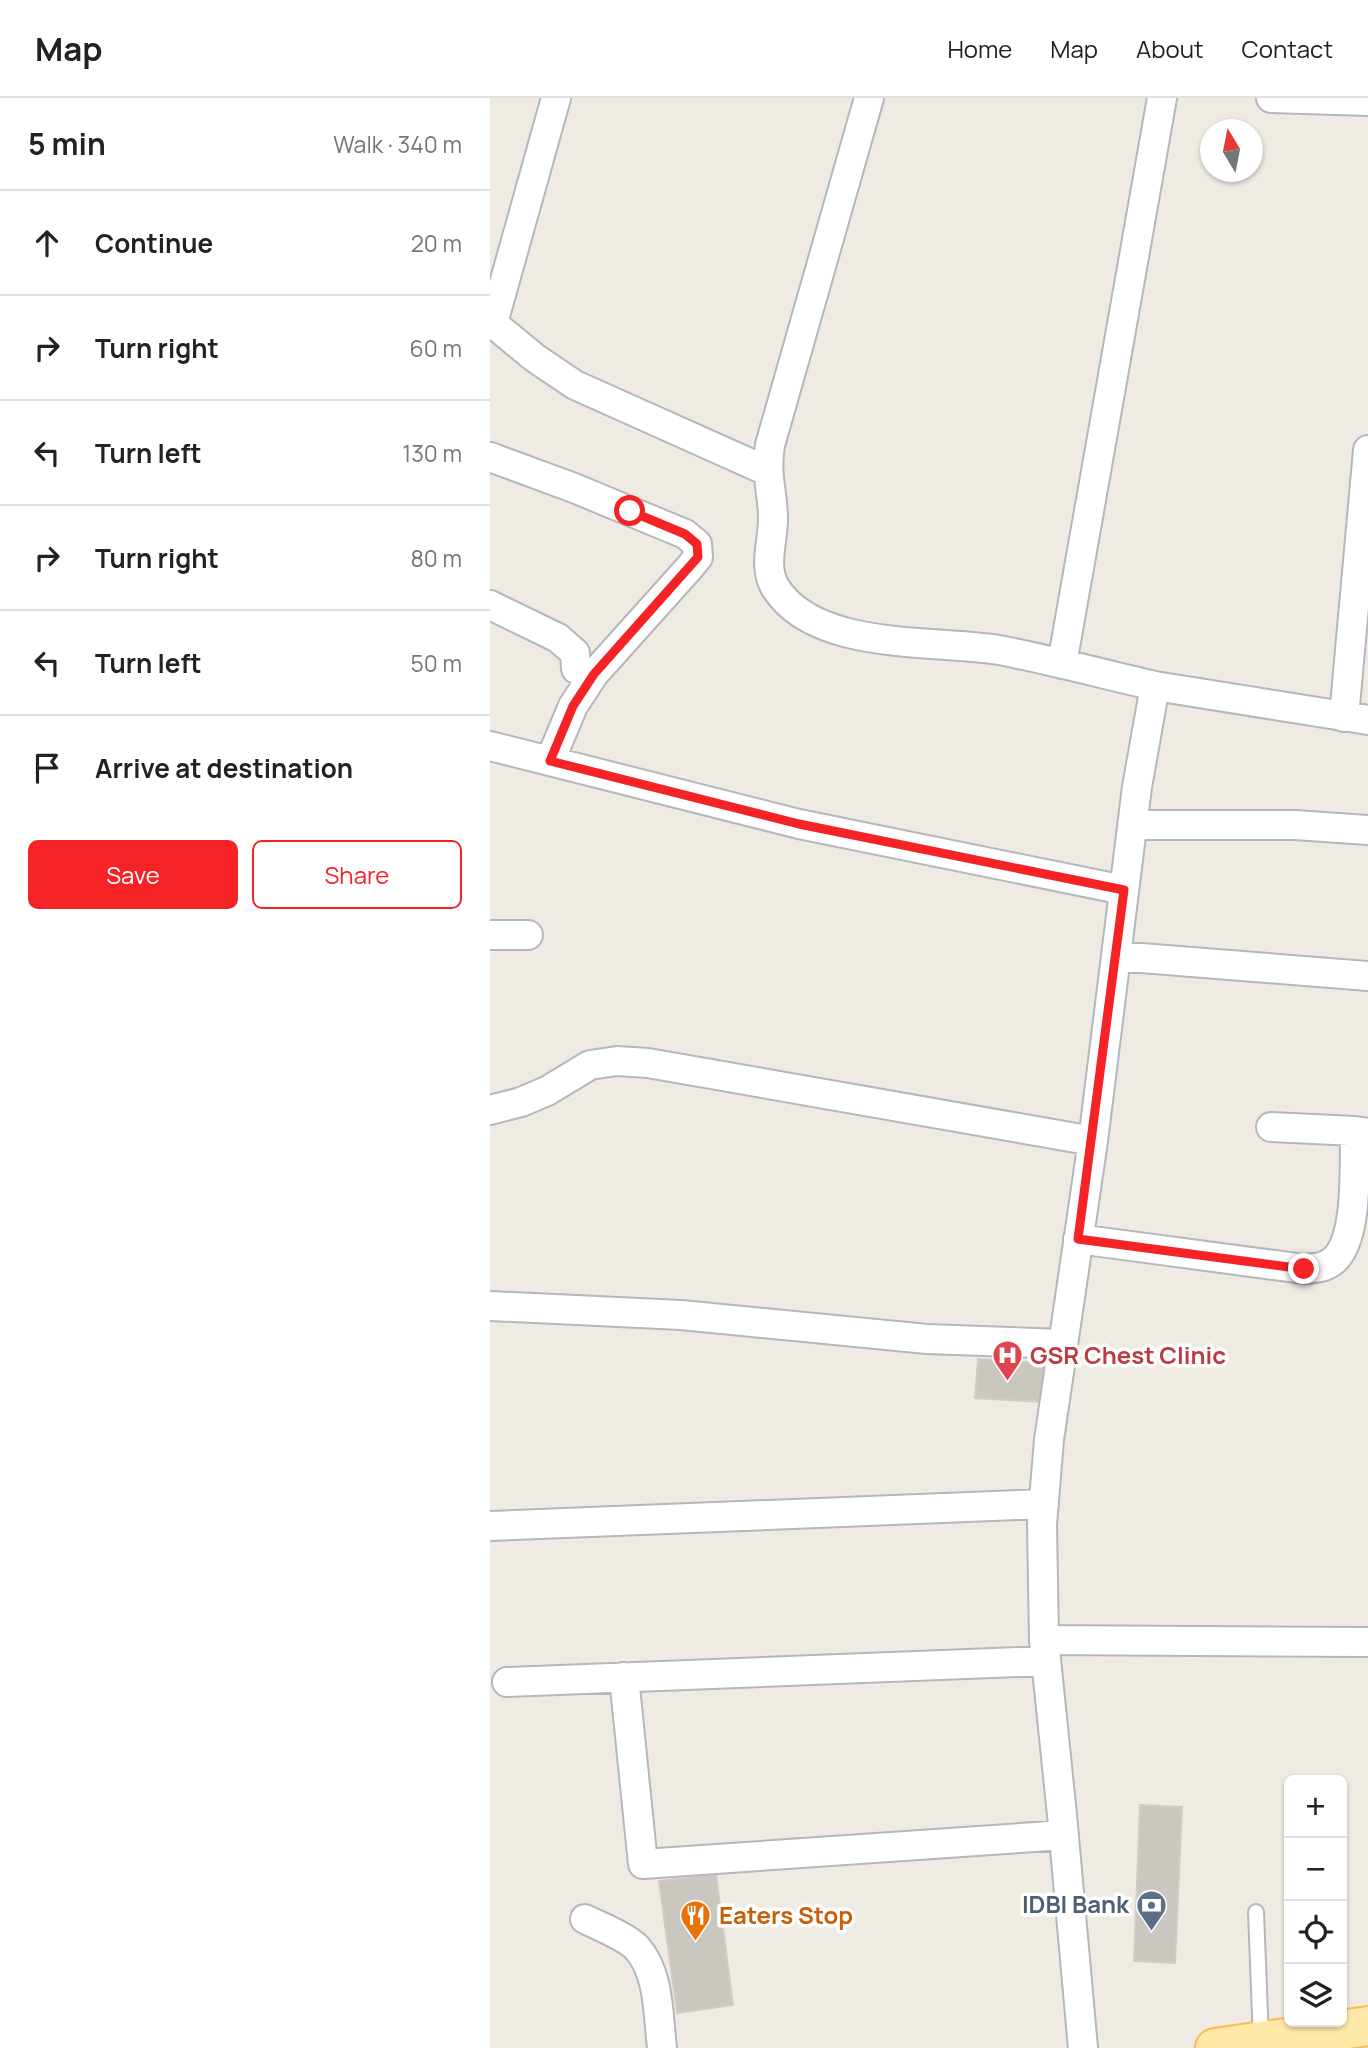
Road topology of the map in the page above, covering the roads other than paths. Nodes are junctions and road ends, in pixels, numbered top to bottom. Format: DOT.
graph roads {
  1 [pos="556,98"];
  2 [pos="869,98"];
  3 [pos="1162,98"];
  4 [pos="1271,98"];
  5 [pos="1368,102"];
  6 [pos="491,322"];
  7 [pos="1368,450"];
  8 [pos="490,457"];
  9 [pos="767,471"];
  10 [pos="490,605"];
  11 [pos="1062,664"];
  12 [pos="594,674"];
  13 [pos="1155,686"];
  14 [pos="1356,718"];
  15 [pos="490,746"];
  16 [pos="550,761"];
  17 [pos="1132,825"];
  18 [pos="1368,830"];
  19 [pos="1124,890"];
  20 [pos="490,935"];
  21 [pos="528,935"];
  22 [pos="1116,956"];
  23 [pos="1368,976"];
  24 [pos="490,1110"];
  25 [pos="1271,1127"];
  26 [pos="1362,1132"];
  27 [pos="1093,1141"];
  28 [pos="1078,1239"];
  29 [pos="490,1306"];
  30 [pos="1063,1344"];
  31 [pos="1044,1504"];
  32 [pos="490,1526"];
  33 [pos="1368,1642"];
  34 [pos="1045,1650"];
  35 [pos="624,1677"];
  36 [pos="508,1682"];
  37 [pos="1064,1835"];
  38 [pos="1256,1912"];
  39 [pos="584,1919"];
  40 [pos="1368,2025"];
  41 [pos="1261,2041"];
  42 [pos="662,2048"];
  43 [pos="1083,2048"];
  44 [pos="1215,2048"];
  1 -- 6 [label="street"];
  2 -- 9 [label="street"];
  3 -- 11 [label="street"];
  4 -- 5 [label="street"];
  6 -- 9 [label="street"];
  7 -- 14 [label="street"];
  8 -- 12 [label="street"];
  9 -- 11 [label="street"];
  10 -- 12 [label="street"];
  11 -- 13 [label="street"];
  12 -- 16 [label="street"];
  13 -- 14 [label="street"];
  13 -- 17 [label="street"];
  15 -- 16 [label="street"];
  16 -- 19 [label="street"];
  17 -- 18 [label="street"];
  17 -- 19 [label="street"];
  19 -- 22 [label="street"];
  20 -- 21 [label="street"];
  22 -- 23 [label="street"];
  22 -- 27 [label="street"];
  24 -- 27 [label="street"];
  25 -- 26 [label="street"];
  26 -- 28 [label="street"];
  27 -- 28 [label="street"];
  28 -- 30 [label="street"];
  29 -- 30 [label="street"];
  30 -- 31 [label="street"];
  31 -- 32 [label="street"];
  31 -- 34 [label="street"];
  33 -- 34 [label="street"];
  34 -- 35 [label="street"];
  34 -- 37 [label="street"];
  35 -- 36 [label="street"];
  35 -- 37 [label="street"];
  37 -- 43 [label="street"];
  38 -- 41 [label="lane"];
  39 -- 42 [label="street"];
  40 -- 41 [label="main road"];
  41 -- 44 [label="main road"];
}
